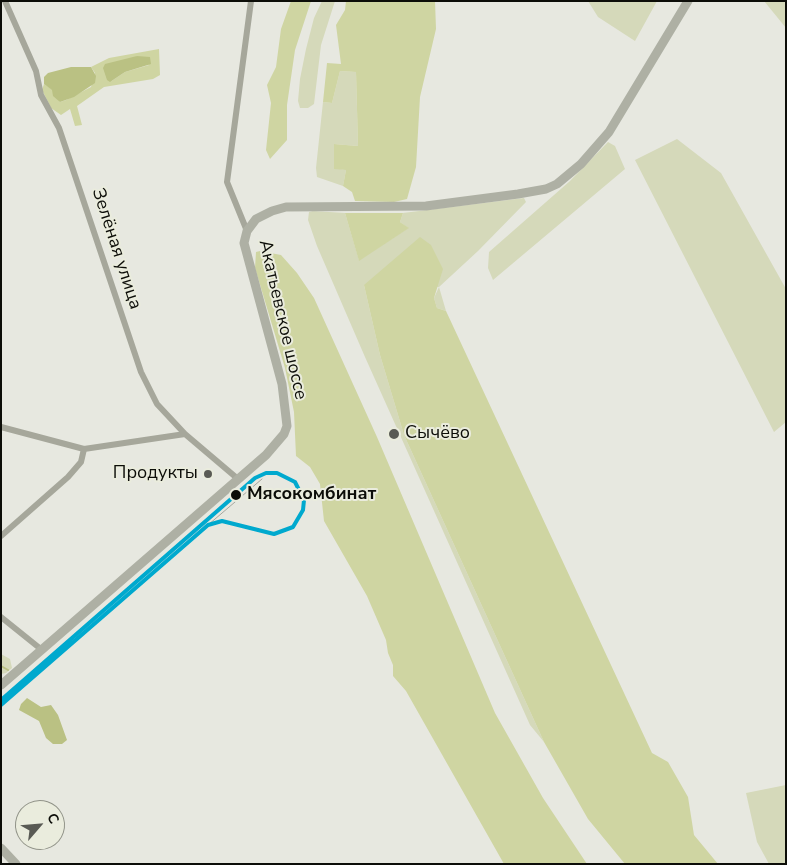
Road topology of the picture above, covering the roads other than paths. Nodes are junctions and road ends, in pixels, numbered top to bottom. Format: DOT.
graph roads {
  1 [pos="5,1"];
  2 [pos="251,1"];
  3 [pos="688,1"];
  4 [pos="247,231"];
  5 [pos="1,427"];
  6 [pos="185,434"];
  7 [pos="84,449"];
  8 [pos="238,479"];
  9 [pos="1,536"];
  10 [pos="1,617"];
  11 [pos="42,650"];
  12 [pos="1,685"];
  13 [pos="1,848"];
  14 [pos="16,864"];
  1 -- 6 [label="street, Зелёная улица"];
  2 -- 4 [label="street"];
  3 -- 4 [label="main road, Акатьевское шоссе"];
  4 -- 8 [label="main road, Акатьевское шоссе"];
  5 -- 7 [label="street"];
  6 -- 7 [label="street"];
  6 -- 8 [label="street, Зелёная улица"];
  7 -- 9 [label="street"];
  8 -- 11 [label="main road, Акатьевское шоссе"];
  10 -- 11 [label="street"];
  11 -- 12 [label="main road, Акатьевское шоссе"];
  13 -- 14 [label="main road"];
}
